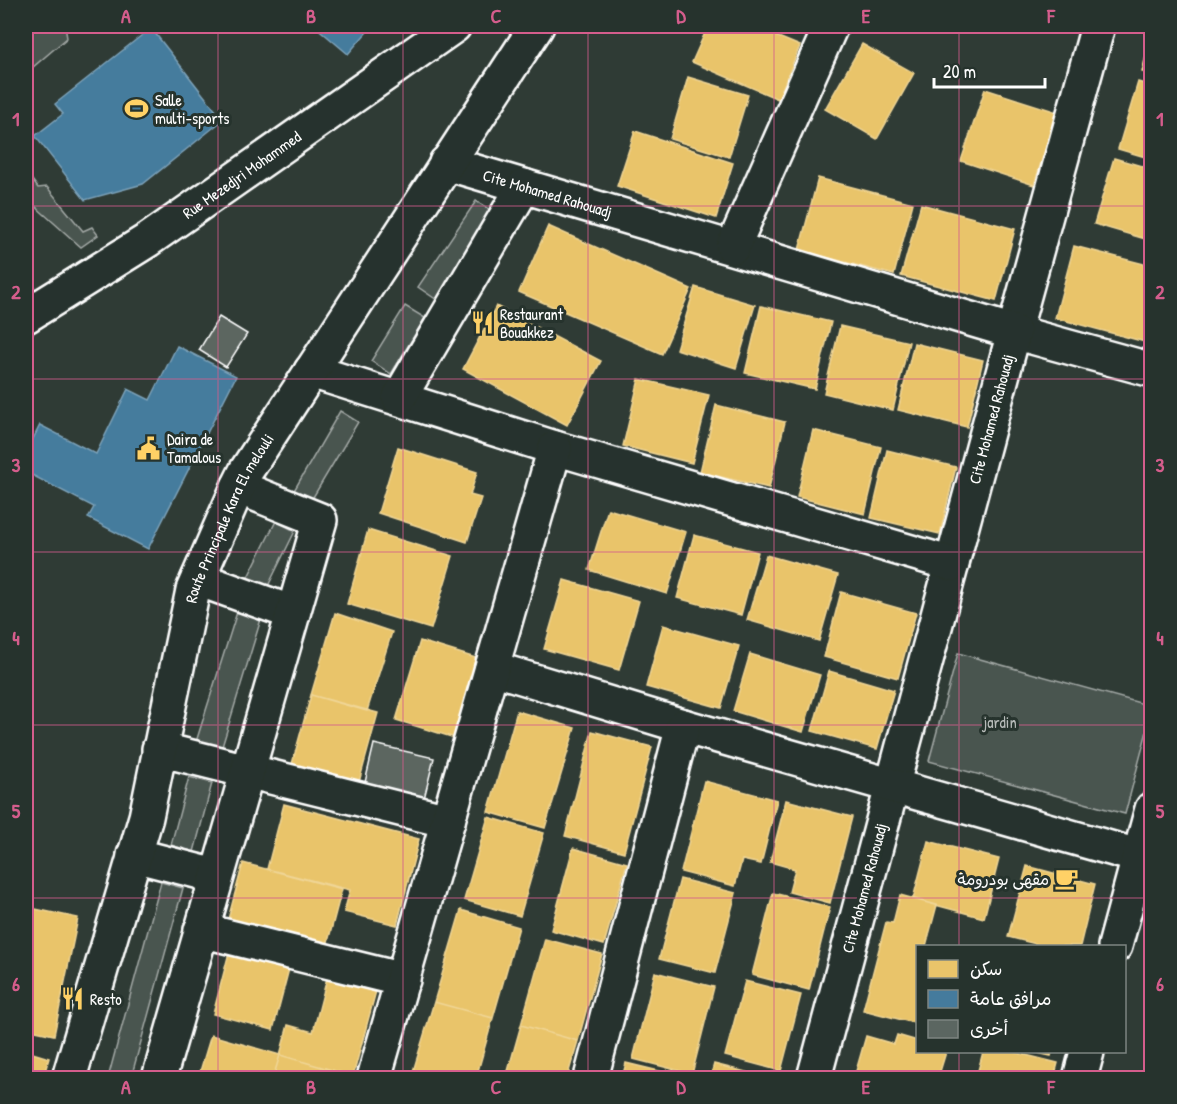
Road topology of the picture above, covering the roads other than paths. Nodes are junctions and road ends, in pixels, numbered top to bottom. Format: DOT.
graph roads {
  1 [pos="454,26"];
  2 [pos="537,26"];
  3 [pos="831,26"];
  4 [pos="1098,26"];
  5 [pos="446,163"];
  6 [pos="524,186"];
  7 [pos="733,247"];
  8 [pos="26,316"];
  9 [pos="1014,332"];
  10 [pos="1152,370"];
  11 [pos="311,371"];
  12 [pos="399,398"];
  13 [pos="555,448"];
  14 [pos="238,487"];
  15 [pos="952,564"];
  16 [pos="198,579"];
  17 [pos="293,612"];
  18 [pos="492,668"];
  19 [pos="683,726"];
  20 [pos="159,749"];
  21 [pos="246,771"];
  22 [pos="892,784"];
  23 [pos="1152,809"];
  24 [pos="448,821"];
  25 [pos="134,855"];
  26 [pos="1145,858"];
  27 [pos="216,876"];
  28 [pos="201,930"];
  29 [pos="1114,945"];
  30 [pos="403,980"];
  31 [pos="1087,1053"];
  32 [pos="69,1078"];
  33 [pos="159,1078"];
  34 [pos="374,1078"];
  35 [pos="591,1078"];
  36 [pos="814,1078"];
  37 [pos="1080,1078"];
  1 -- 8 [label="street, Rue Mezedjri Mohammed"];
  2 -- 5 [label="street, Route Principale Kara El melouli"];
  3 -- 7 [label="street"];
  4 -- 9 [label="street"];
  5 -- 6 [label="street, Cite Mohamed Rahouadj"];
  5 -- 11 [label="street, Route Principale Kara El melouli"];
  6 -- 7 [label="street, Cite Mohamed Rahouadj"];
  6 -- 12 [label="street"];
  7 -- 9 [label="street, Cite Mohamed Rahouadj"];
  9 -- 10 [label="street"];
  9 -- 15 [label="street, Cite Mohamed Rahouadj"];
  11 -- 12 [label="street"];
  11 -- 14 [label="street, Route Principale Kara El melouli"];
  12 -- 13 [label="street"];
  13 -- 15 [label="street"];
  13 -- 18 [label="street"];
  14 -- 16 [label="street, Route Principale Kara El melouli"];
  14 -- 17 [label="street"];
  15 -- 22 [label="street, Cite Mohamed Rahouadj"];
  16 -- 17 [label="street"];
  16 -- 20 [label="street, Route Principale Kara El melouli"];
  17 -- 21 [label="street"];
  18 -- 19 [label="street"];
  18 -- 24 [label="street"];
  19 -- 22 [label="street"];
  19 -- 35 [label="street"];
  20 -- 21 [label="street"];
  20 -- 25 [label="street, Route Principale Kara El melouli"];
  21 -- 24 [label="street"];
  21 -- 27 [label="street"];
  22 -- 26 [label="street"];
  22 -- 36 [label="street, Cite Mohamed Rahouadj"];
  23 -- 26 [label="street"];
  24 -- 30 [label="street"];
  25 -- 27 [label="street"];
  25 -- 32 [label="street, Route Principale Kara El melouli"];
  26 -- 29 [label="street"];
  27 -- 28 [label="street"];
  28 -- 30 [label="street"];
  28 -- 33 [label="street"];
  30 -- 34 [label="street"];
  31 -- 37 [label="street"];
}
